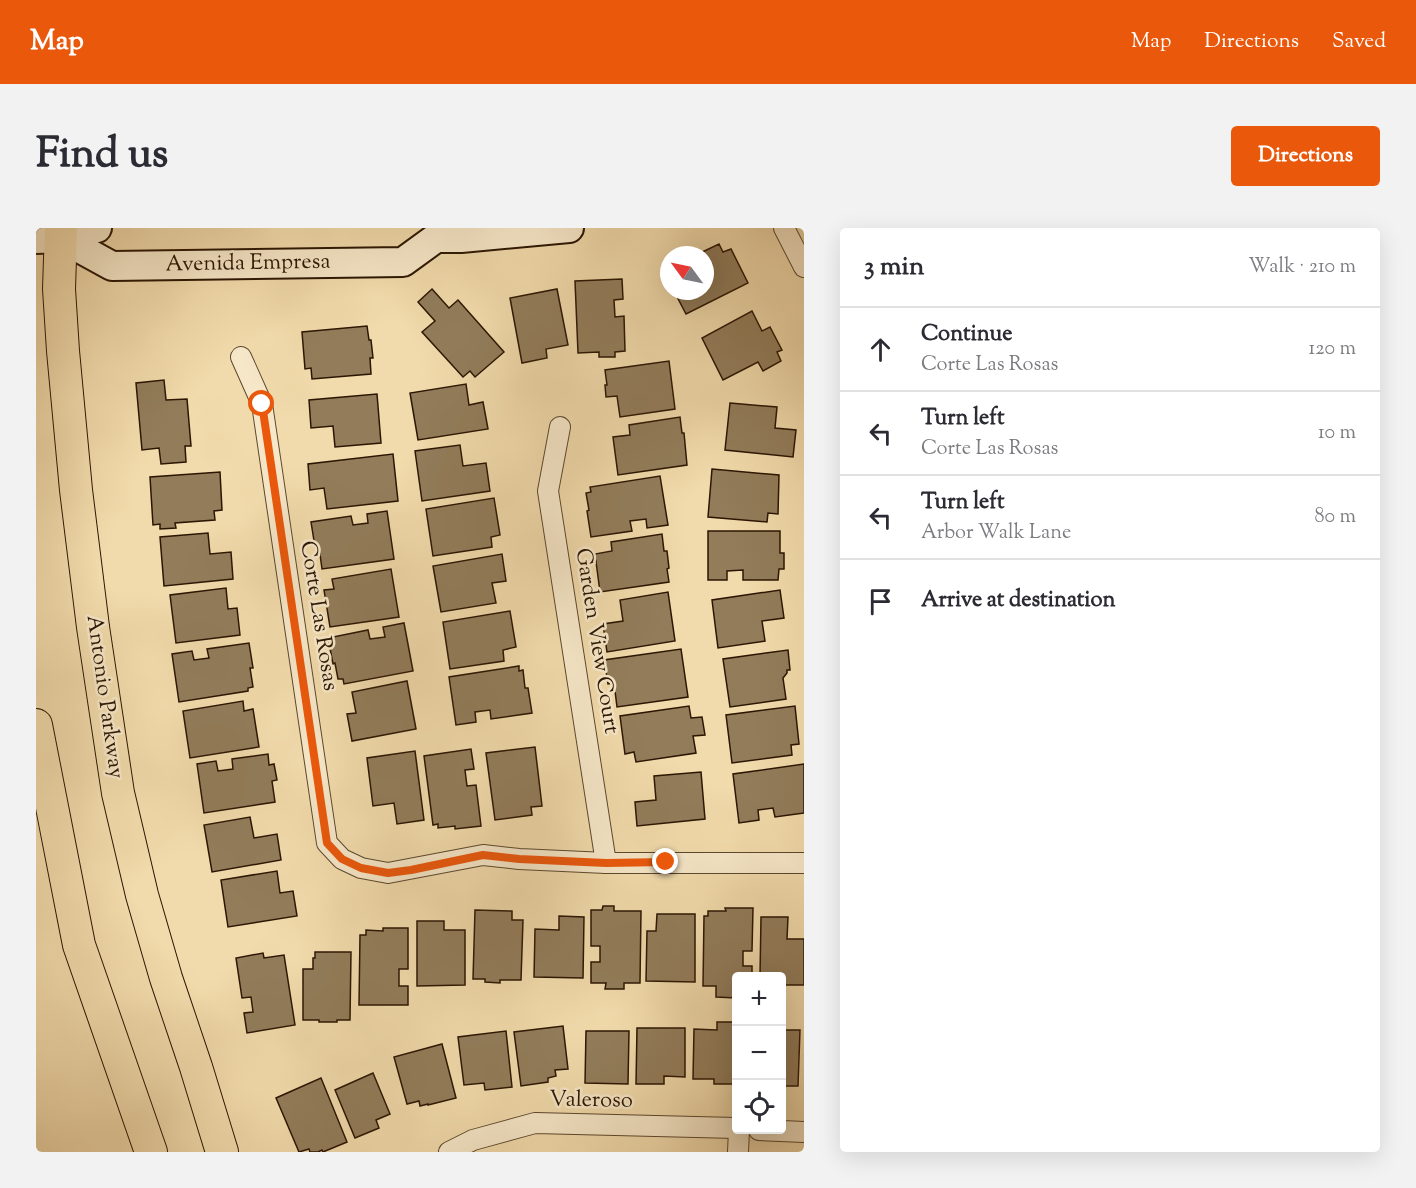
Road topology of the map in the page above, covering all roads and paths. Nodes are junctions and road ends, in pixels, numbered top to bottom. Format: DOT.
graph roads {
  1 [pos="97,228"];
  2 [pos="569,228"];
  3 [pos="784,228"];
  4 [pos="428,233"];
  5 [pos="53,235"];
  6 [pos="804,267"];
  7 [pos="241,357"];
  8 [pos="560,427"];
  9 [pos="36,725"];
  10 [pos="606,863"];
  11 [pos="804,863"];
  12 [pos="732,1129"];
  13 [pos="786,1131"];
  14 [pos="804,1132"];
  15 [pos="738,1134"];
  16 [pos="151,1152"];
  17 [pos="222,1152"];
  18 [pos="449,1152"];
  19 [pos="738,1152"];
  1 -- 5 [label="street"];
  2 -- 4 [label="street, Avenida Empresa"];
  3 -- 6 [label="street"];
  4 -- 5 [label="street, Avenida Empresa"];
  5 -- 17 [label="main road, Antonio Parkway"];
  7 -- 10 [label="street, Corte Las Rosas"];
  8 -- 10 [label="street, Garden View Court"];
  9 -- 16 [label="main road"];
  10 -- 11 [label="street"];
  12 -- 18 [label="street, Valeroso"];
  13 -- 14 [label="street"];
  15 -- 19 [label="street"];
}
